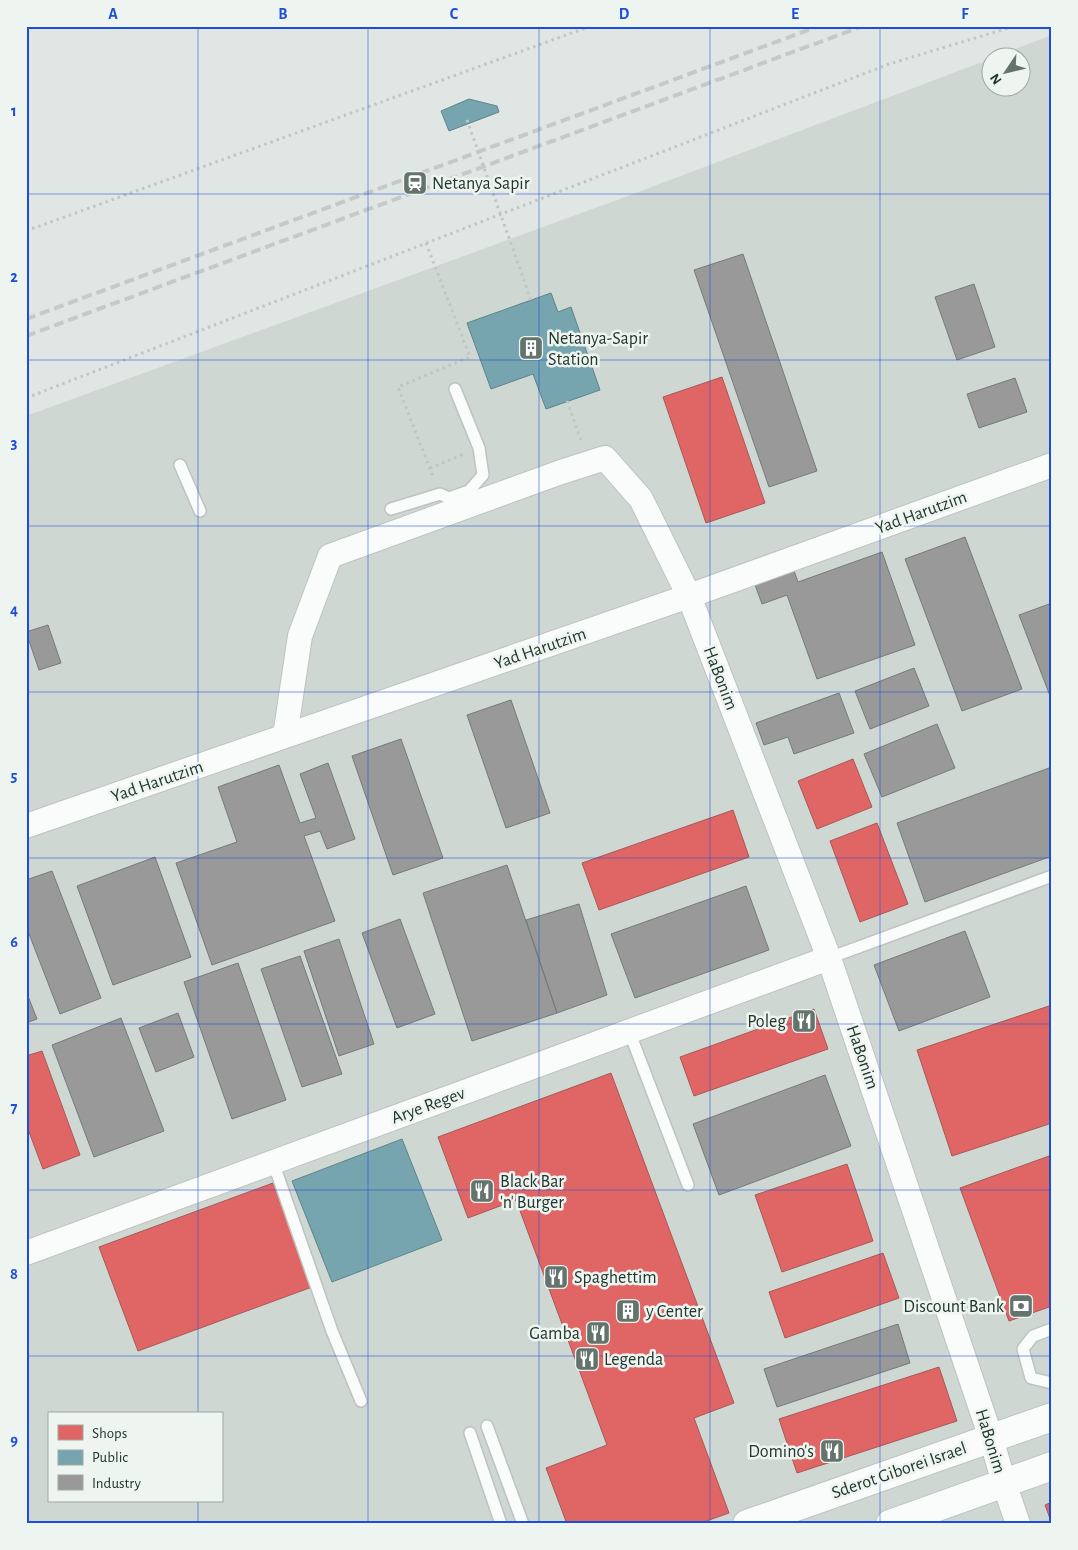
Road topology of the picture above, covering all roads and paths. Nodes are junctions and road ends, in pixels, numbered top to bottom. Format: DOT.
graph roads {
  1 [pos="591,26"];
  2 [pos="1015,26"];
  3 [pos="467,120"];
  4 [pos="26,231"];
  5 [pos="426,243"];
  6 [pos="531,300"];
  7 [pos="455,389"];
  8 [pos="26,398"];
  9 [pos="567,401"];
  10 [pos="479,448"];
  11 [pos="589,463"];
  12 [pos="1052,464"];
  13 [pos="180,465"];
  14 [pos="430,468"];
  15 [pos="440,494"];
  16 [pos="391,509"];
  17 [pos="200,511"];
  18 [pos="689,596"];
  19 [pos="285,736"];
  20 [pos="26,826"];
  21 [pos="1052,876"];
  22 [pos="830,958"];
  23 [pos="629,1032"];
  24 [pos="273,1162"];
  25 [pos="688,1185"];
  26 [pos="26,1253"];
  27 [pos="1052,1329"];
  28 [pos="1052,1383"];
  29 [pos="361,1401"];
  30 [pos="1052,1417"];
  31 [pos="487,1426"];
  32 [pos="470,1433"];
  33 [pos="992,1438"];
  34 [pos="1052,1466"];
  35 [pos="1004,1483"];
  36 [pos="501,1524"];
  37 [pos="523,1524"];
  38 [pos="747,1524"];
  39 [pos="890,1524"];
  40 [pos="1018,1524"];
  1 -- 4 [label="path"];
  2 -- 5 [label="path"];
  3 -- 6 [label="path, bridge"];
  5 -- 8 [label="path"];
  5 -- 14 [label="path"];
  7 -- 10 [label="lane"];
  9 -- 11 [label="path"];
  10 -- 14 [label="path"];
  10 -- 15 [label="lane"];
  11 -- 18 [label="street, HaBonim"];
  11 -- 19 [label="street"];
  12 -- 18 [label="street, Yad Harutzim"];
  13 -- 17 [label="lane"];
  14 -- 15 [label="path"];
  15 -- 16 [label="lane"];
  18 -- 19 [label="street, Yad Harutzim"];
  18 -- 22 [label="street, HaBonim"];
  19 -- 20 [label="street, Yad Harutzim"];
  21 -- 22 [label="lane"];
  22 -- 23 [label="street, Arye Regev"];
  22 -- 33 [label="street, HaBonim"];
  23 -- 24 [label="street, Arye Regev"];
  23 -- 25 [label="lane"];
  24 -- 26 [label="street, Arye Regev"];
  24 -- 29 [label="lane"];
  27 -- 28 [label="lane"];
  30 -- 33 [label="street, Sderot Giborei Israel"];
  31 -- 37 [label="lane"];
  32 -- 36 [label="lane"];
  33 -- 35 [label="street, HaBonim"];
  33 -- 38 [label="street, Sderot Giborei Israel"];
  34 -- 35 [label="street"];
  35 -- 39 [label="street"];
  35 -- 40 [label="street, HaBonim"];
}
